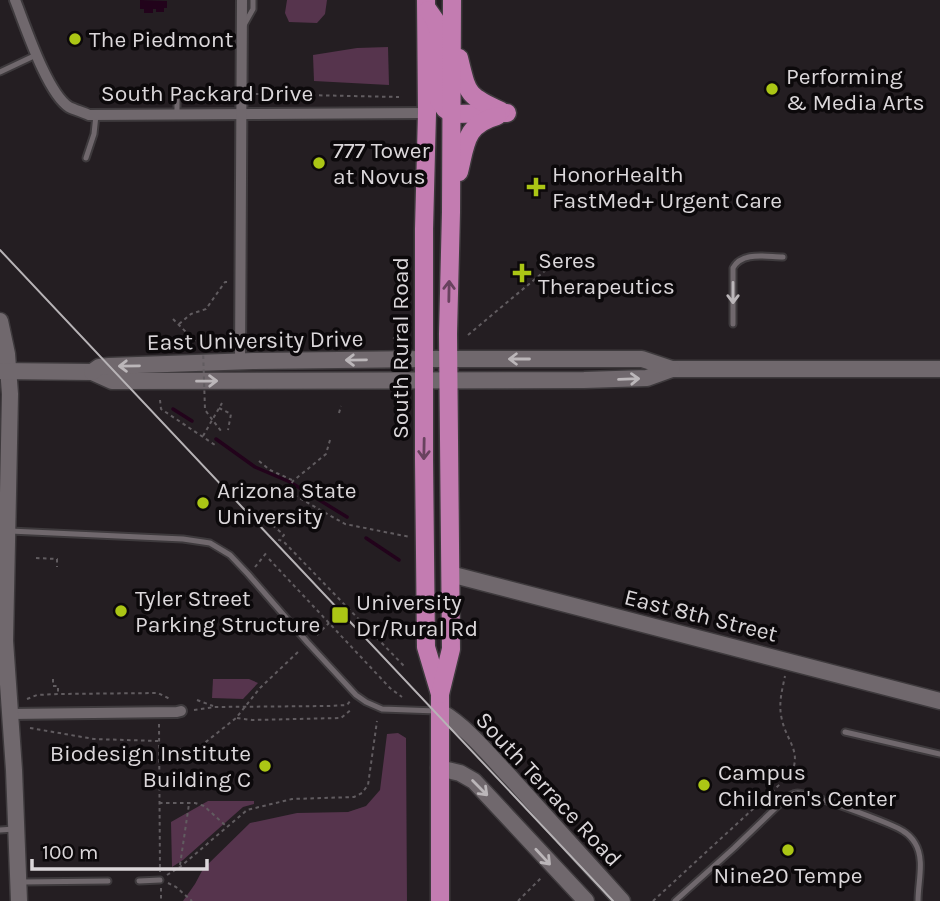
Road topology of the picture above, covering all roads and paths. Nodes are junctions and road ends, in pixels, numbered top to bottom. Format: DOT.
graph roads {
  1 [pos="15,0"];
  2 [pos="242,0"];
  3 [pos="253,0"];
  4 [pos="452,0"];
  5 [pos="426,4"];
  6 [pos="242,27"];
  7 [pos="452,32"];
  8 [pos="36,55"];
  9 [pos="0,72"];
  10 [pos="177,89"];
  11 [pos="256,94"];
  12 [pos="399,97"];
  13 [pos="427,113"];
  14 [pos="507,113"];
  15 [pos="177,114"];
  16 [pos="242,114"];
  17 [pos="452,114"];
  18 [pos="96,115"];
  19 [pos="86,158"];
  20 [pos="451,212"];
  21 [pos="565,254"];
  22 [pos="783,257"];
  23 [pos="232,282"];
  24 [pos="173,318"];
  25 [pos="0,321"];
  26 [pos="179,324"];
  27 [pos="733,324"];
  28 [pos="468,335"];
  29 [pos="424,359"];
  30 [pos="448,359"];
  31 [pos="240,362"];
  32 [pos="672,369"];
  33 [pos="940,369"];
  34 [pos="4,371"];
  35 [pos="92,372"];
  36 [pos="424,381"];
  37 [pos="448,381"];
  38 [pos="160,400"];
  39 [pos="222,403"];
  40 [pos="341,406"];
  41 [pos="219,408"];
  42 [pos="339,413"];
  43 [pos="228,430"];
  44 [pos="221,431"];
  45 [pos="203,436"];
  46 [pos="330,440"];
  47 [pos="215,444"];
  48 [pos="259,461"];
  49 [pos="293,481"];
  50 [pos="270,520"];
  51 [pos="6,530"];
  52 [pos="412,537"];
  53 [pos="267,552"];
  54 [pos="36,558"];
  55 [pos="269,559"];
  56 [pos="57,567"];
  57 [pos="255,568"];
  58 [pos="450,575"];
  59 [pos="329,623"];
  60 [pos="2,630"];
  61 [pos="317,635"];
  62 [pos="426,647"];
  63 [pos="451,649"];
  64 [pos="299,652"];
  65 [pos="405,667"];
  66 [pos="787,671"];
  67 [pos="53,679"];
  68 [pos="158,693"];
  69 [pos="58,694"];
  70 [pos="356,695"];
  71 [pos="402,696"];
  72 [pos="27,699"];
  73 [pos="170,699"];
  74 [pos="197,700"];
  75 [pos="940,701"];
  76 [pos="158,703"];
  77 [pos="440,703"];
  78 [pos="244,706"];
  79 [pos="214,707"];
  80 [pos="352,709"];
  81 [pos="181,710"];
  82 [pos="10,714"];
  83 [pos="236,718"];
  84 [pos="377,721"];
  85 [pos="159,723"];
  86 [pos="30,728"];
  87 [pos="845,732"];
  88 [pos="159,741"];
  89 [pos="159,749"];
  90 [pos="940,754"];
  91 [pos="439,768"];
  92 [pos="159,803"];
  93 [pos="189,803"];
  94 [pos="226,826"];
  95 [pos="18,829"];
  96 [pos="0,830"];
  97 [pos="180,867"];
  98 [pos="545,874"];
  99 [pos="160,880"];
  100 [pos="108,881"];
  101 [pos="139,881"];
  102 [pos="19,882"];
  103 [pos="19,901"];
  104 [pos="161,901"];
  105 [pos="192,901"];
  106 [pos="440,901"];
  107 [pos="518,901"];
  108 [pos="586,901"];
  109 [pos="622,901"];
  110 [pos="653,901"];
  111 [pos="675,901"];
  112 [pos="918,901"];
  1 -- 8 [label="street, South Packard Drive"];
  2 -- 6 [label="street"];
  3 -- 6 [label="lane"];
  4 -- 7 [label="main road, South Rural Road"];
  5 -- 13 [label="main road, South Rural Road"];
  5 -- 17 [label="main road"];
  6 -- 16 [label="street"];
  7 -- 14 [label="main road"];
  7 -- 17 [label="main road, South Rural Road"];
  8 -- 9 [label="lane"];
  8 -- 18 [label="street, South Packard Drive"];
  10 -- 15 [label="lane"];
  11 -- 12 [label="path"];
  13 -- 16 [label="street, South Packard Drive"];
  13 -- 29 [label="main road, South Rural Road"];
  14 -- 17 [label="main road"];
  14 -- 20 [label="main road"];
  15 -- 16 [label="street, South Packard Drive"];
  15 -- 18 [label="street, South Packard Drive"];
  16 -- 31 [label="street"];
  17 -- 20 [label="main road, South Rural Road"];
  18 -- 19 [label="lane"];
  30 -- 20 [label="main road, South Rural Road, one-way"];
  21 -- 28 [label="path"];
  22 -- 27 [label="lane, one-way"];
  23 -- 26 [label="path"];
  24 -- 26 [label="path, bridge"];
  25 -- 34 [label="street"];
  26 -- 44 [label="path, bridge"];
  29 -- 30 [label="street, East University Drive"];
  29 -- 31 [label="street, East University Drive, one-way"];
  29 -- 36 [label="main road, South Rural Road"];
  32 -- 30 [label="street, East University Drive, one-way"];
  30 -- 37 [label="main road, South Rural Road"];
  31 -- 35 [label="street, East University Drive, one-way"];
  32 -- 33 [label="street, East University Drive"];
  37 -- 32 [label="street, East University Drive, one-way"];
  34 -- 35 [label="street, East University Drive"];
  34 -- 51 [label="street"];
  35 -- 36 [label="street, East University Drive, one-way"];
  36 -- 37 [label="street, East University Drive"];
  36 -- 62 [label="main road, South Rural Road, one-way"];
  37 -- 58 [label="main road, South Rural Road"];
  38 -- 45 [label="path"];
  39 -- 41 [label="path"];
  40 -- 42 [label="path"];
  41 -- 43 [label="path"];
  41 -- 45 [label="path"];
  45 -- 47 [label="path"];
  46 -- 49 [label="path"];
  48 -- 49 [label="path"];
  49 -- 52 [label="path"];
  50 -- 65 [label="path"];
  51 -- 60 [label="street"];
  51 -- 70 [label="lane"];
  53 -- 57 [label="path"];
  54 -- 56 [label="path"];
  55 -- 59 [label="path"];
  58 -- 63 [label="main road, South Rural Road"];
  58 -- 75 [label="street, East 8th Street"];
  59 -- 61 [label="path"];
  59 -- 71 [label="path"];
  60 -- 82 [label="street"];
  62 -- 63 [label="lane"];
  62 -- 77 [label="main road, South Rural Road"];
  63 -- 77 [label="main road, South Rural Road"];
  64 -- 78 [label="path"];
  66 -- 110 [label="path"];
  67 -- 69 [label="path"];
  68 -- 69 [label="path"];
  68 -- 73 [label="path"];
  68 -- 76 [label="path"];
  69 -- 72 [label="path"];
  70 -- 77 [label="lane"];
  70 -- 78 [label="path"];
  74 -- 79 [label="path"];
  77 -- 91 [label="main road, South Rural Road"];
  77 -- 109 [label="street, South Terrace Road"];
  78 -- 79 [label="path"];
  78 -- 83 [label="path"];
  79 -- 81 [label="path"];
  80 -- 83 [label="path"];
  81 -- 82 [label="street"];
  82 -- 95 [label="street"];
  83 -- 89 [label="path"];
  84 -- 94 [label="path"];
  85 -- 88 [label="path"];
  86 -- 88 [label="path"];
  87 -- 90 [label="lane"];
  88 -- 89 [label="path"];
  89 -- 92 [label="path"];
  91 -- 106 [label="main road, South Rural Road"];
  91 -- 108 [label="street, one-way"];
  92 -- 93 [label="path"];
  92 -- 99 [label="path"];
  93 -- 94 [label="path"];
  93 -- 97 [label="path"];
  94 -- 97 [label="path"];
  95 -- 96 [label="lane"];
  95 -- 102 [label="street"];
  97 -- 99 [label="path"];
  98 -- 107 [label="path"];
  99 -- 101 [label="lane"];
  99 -- 104 [label="path"];
  99 -- 105 [label="path"];
  100 -- 102 [label="lane"];
  102 -- 103 [label="street"];
  111 -- 112 [label="lane"];
}
